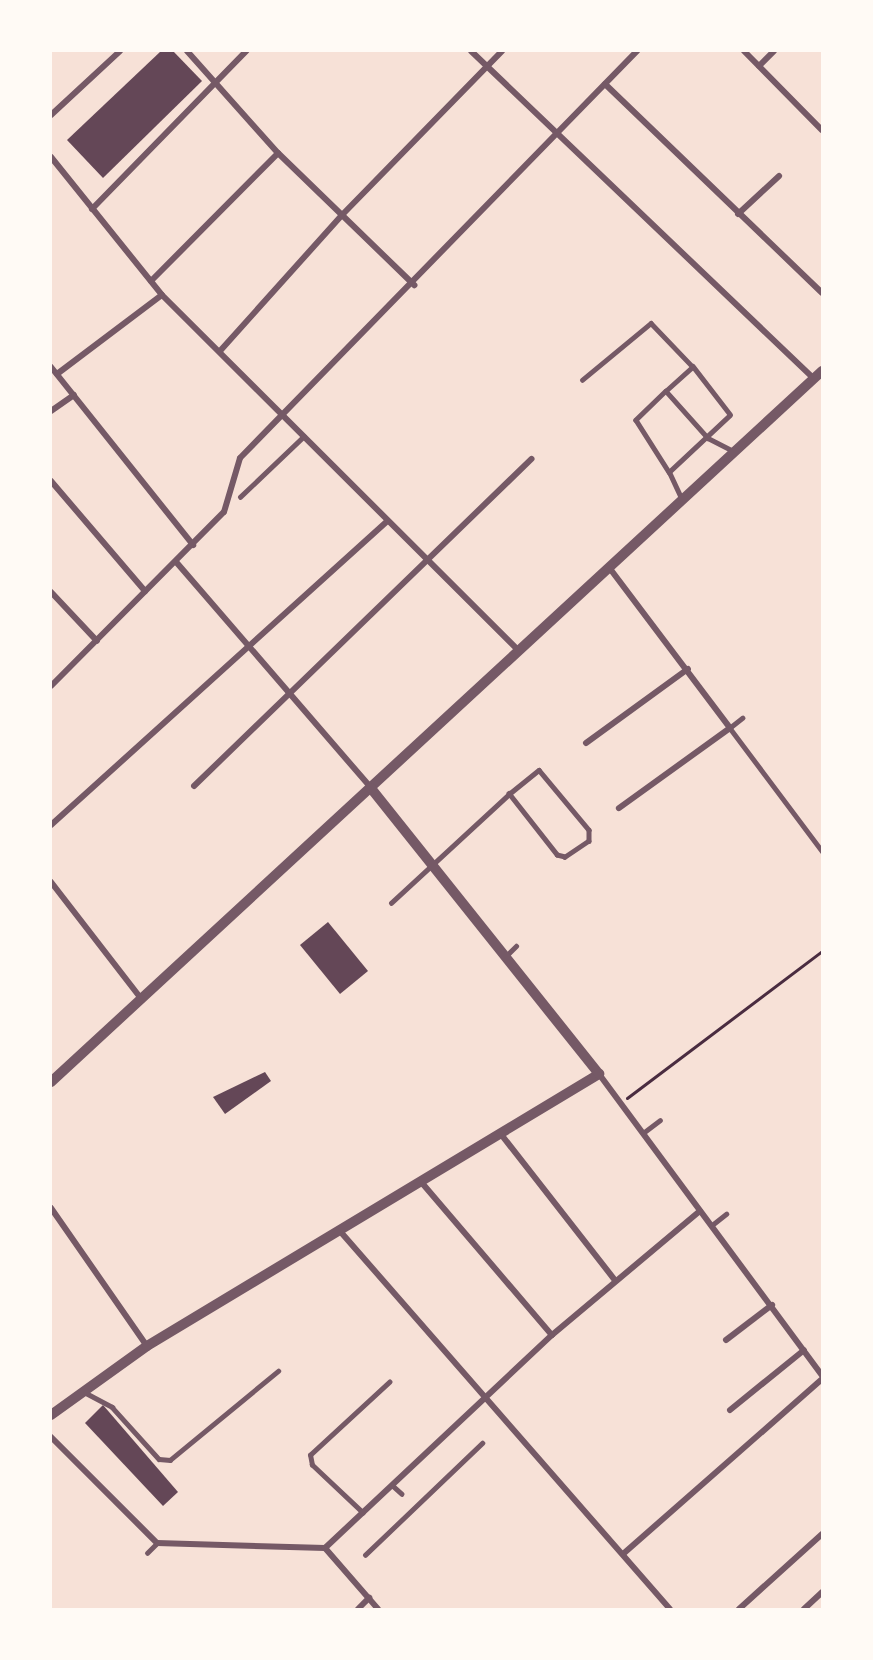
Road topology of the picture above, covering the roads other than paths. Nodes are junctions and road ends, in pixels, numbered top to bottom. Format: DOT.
graph roads {
  1 [pos="120,51"];
  2 [pos="187,51"];
  3 [pos="246,51"];
  4 [pos="471,51"];
  5 [pos="502,51"];
  6 [pos="637,51"];
  7 [pos="744,51"];
  8 [pos="774,51"];
  9 [pos="759,66"];
  10 [pos="487,67"];
  11 [pos="217,81"];
  12 [pos="605,84"];
  13 [pos="51,115"];
  14 [pos="822,130"];
  15 [pos="558,136"];
  16 [pos="278,153"];
  17 [pos="51,157"];
  18 [pos="779,176"];
  19 [pos="92,209"];
  20 [pos="342,214"];
  21 [pos="738,214"];
  22 [pos="151,281"];
  23 [pos="414,285"];
  24 [pos="822,293"];
  25 [pos="162,295"];
  26 [pos="220,351"];
  27 [pos="51,367"];
  28 [pos="693,367"];
  29 [pos="57,374"];
  30 [pos="818,375"];
  31 [pos="582,380"];
  32 [pos="666,391"];
  33 [pos="74,395"];
  34 [pos="51,411"];
  35 [pos="283,416"];
  36 [pos="304,436"];
  37 [pos="708,438"];
  38 [pos="733,451"];
  39 [pos="532,459"];
  40 [pos="669,472"];
  41 [pos="51,481"];
  42 [pos="240,496"];
  43 [pos="681,498"];
  44 [pos="387,521"];
  45 [pos="193,545"];
  46 [pos="429,562"];
  47 [pos="177,563"];
  48 [pos="610,570"];
  49 [pos="145,591"];
  50 [pos="51,592"];
  51 [pos="97,641"];
  52 [pos="250,645"];
  53 [pos="518,650"];
  54 [pos="688,669"];
  55 [pos="51,686"];
  56 [pos="290,696"];
  57 [pos="743,718"];
  58 [pos="730,728"];
  59 [pos="586,743"];
  60 [pos="194,786"];
  61 [pos="371,788"];
  62 [pos="509,794"];
  63 [pos="620,808"];
  64 [pos="51,825"];
  65 [pos="822,850"];
  66 [pos="433,863"];
  67 [pos="51,882"];
  68 [pos="391,903"];
  69 [pos="516,946"];
  70 [pos="506,956"];
  71 [pos="140,997"];
  72 [pos="599,1074"];
  73 [pos="51,1082"];
  74 [pos="660,1120"];
  75 [pos="500,1133"];
  76 [pos="643,1133"];
  77 [pos="422,1183"];
  78 [pos="51,1208"];
  79 [pos="700,1210"];
  80 [pos="726,1214"];
  81 [pos="712,1226"];
  82 [pos="337,1228"];
  83 [pos="614,1279"];
  84 [pos="772,1305"];
  85 [pos="552,1335"];
  86 [pos="726,1340"];
  87 [pos="147,1346"];
  88 [pos="804,1350"];
  89 [pos="278,1371"];
  90 [pos="822,1377"];
  91 [pos="389,1382"];
  92 [pos="86,1393"];
  93 [pos="487,1396"];
  94 [pos="729,1410"];
  95 [pos="51,1415"];
  96 [pos="51,1437"];
  97 [pos="482,1443"];
  98 [pos="392,1485"];
  99 [pos="402,1494"];
  100 [pos="363,1513"];
  101 [pos="822,1533"];
  102 [pos="157,1543"];
  103 [pos="325,1548"];
  104 [pos="147,1553"];
  105 [pos="623,1554"];
  106 [pos="365,1556"];
  107 [pos="822,1592"];
  108 [pos="369,1598"];
  109 [pos="358,1609"];
  110 [pos="378,1609"];
  111 [pos="670,1609"];
  112 [pos="740,1609"];
  113 [pos="804,1609"];
  1 -- 13 [label="street"];
  2 -- 11 [label="street"];
  3 -- 11 [label="street"];
  4 -- 10 [label="street"];
  5 -- 10 [label="street"];
  6 -- 12 [label="street"];
  7 -- 9 [label="street"];
  8 -- 9 [label="street"];
  9 -- 14 [label="street"];
  10 -- 15 [label="street"];
  10 -- 20 [label="street"];
  11 -- 16 [label="street"];
  11 -- 19 [label="street"];
  12 -- 15 [label="street"];
  12 -- 21 [label="street"];
  15 -- 23 [label="street"];
  15 -- 30 [label="street"];
  16 -- 20 [label="street"];
  16 -- 22 [label="street"];
  17 -- 19 [label="street"];
  18 -- 21 [label="street"];
  19 -- 22 [label="street"];
  20 -- 23 [label="street"];
  20 -- 26 [label="street"];
  21 -- 24 [label="street"];
  22 -- 25 [label="street"];
  23 -- 35 [label="street"];
  25 -- 26 [label="street"];
  25 -- 29 [label="street"];
  26 -- 35 [label="street"];
  27 -- 29 [label="street"];
  28 -- 31 [label="lane"];
  28 -- 32 [label="lane"];
  28 -- 37 [label="lane"];
  29 -- 33 [label="street"];
  30 -- 38 [label="street"];
  32 -- 37 [label="lane"];
  32 -- 40 [label="lane"];
  33 -- 34 [label="street"];
  33 -- 45 [label="street"];
  35 -- 36 [label="street"];
  35 -- 45 [label="street"];
  36 -- 42 [label="lane"];
  36 -- 44 [label="street"];
  37 -- 38 [label="lane"];
  37 -- 40 [label="lane"];
  38 -- 43 [label="street"];
  39 -- 46 [label="street"];
  40 -- 43 [label="lane"];
  41 -- 49 [label="street"];
  43 -- 48 [label="street"];
  44 -- 46 [label="street"];
  44 -- 52 [label="street"];
  45 -- 47 [label="street"];
  46 -- 53 [label="street"];
  46 -- 56 [label="street"];
  47 -- 49 [label="street"];
  47 -- 52 [label="street"];
  48 -- 53 [label="street"];
  48 -- 54 [label="street"];
  49 -- 51 [label="street"];
  50 -- 51 [label="street"];
  51 -- 55 [label="street"];
  52 -- 56 [label="street"];
  52 -- 64 [label="street"];
  53 -- 61 [label="street"];
  54 -- 58 [label="street"];
  54 -- 59 [label="street"];
  56 -- 60 [label="street"];
  56 -- 61 [label="street"];
  57 -- 58 [label="lane"];
  58 -- 63 [label="street"];
  58 -- 65 [label="lane"];
  61 -- 66 [label="street"];
  61 -- 71 [label="street"];
  62 -- 62 [label="lane"];
  62 -- 66 [label="lane"];
  66 -- 68 [label="lane"];
  66 -- 70 [label="street"];
  67 -- 71 [label="street"];
  69 -- 70 [label="lane"];
  70 -- 72 [label="street"];
  71 -- 73 [label="street"];
  72 -- 75 [label="street"];
  72 -- 76 [label="street"];
  74 -- 76 [label="lane"];
  75 -- 77 [label="street"];
  75 -- 83 [label="street"];
  76 -- 79 [label="street"];
  77 -- 82 [label="street"];
  77 -- 85 [label="street"];
  78 -- 87 [label="street"];
  79 -- 81 [label="street"];
  79 -- 83 [label="street"];
  80 -- 81 [label="lane"];
  81 -- 84 [label="street"];
  82 -- 87 [label="street"];
  82 -- 93 [label="street"];
  83 -- 85 [label="street"];
  84 -- 86 [label="street"];
  84 -- 88 [label="street"];
  85 -- 93 [label="street"];
  87 -- 92 [label="street"];
  88 -- 90 [label="street"];
  88 -- 94 [label="street"];
  89 -- 92 [label="lane"];
  90 -- 105 [label="street"];
  91 -- 100 [label="lane"];
  92 -- 95 [label="street"];
  93 -- 98 [label="street"];
  93 -- 105 [label="street"];
  96 -- 102 [label="street"];
  97 -- 106 [label="lane"];
  98 -- 99 [label="lane"];
  98 -- 100 [label="street"];
  100 -- 103 [label="street"];
  101 -- 112 [label="street"];
  102 -- 103 [label="street"];
  102 -- 104 [label="lane"];
  103 -- 108 [label="street"];
  105 -- 111 [label="street"];
  107 -- 113 [label="street"];
  108 -- 109 [label="street"];
  108 -- 110 [label="street"];
}
